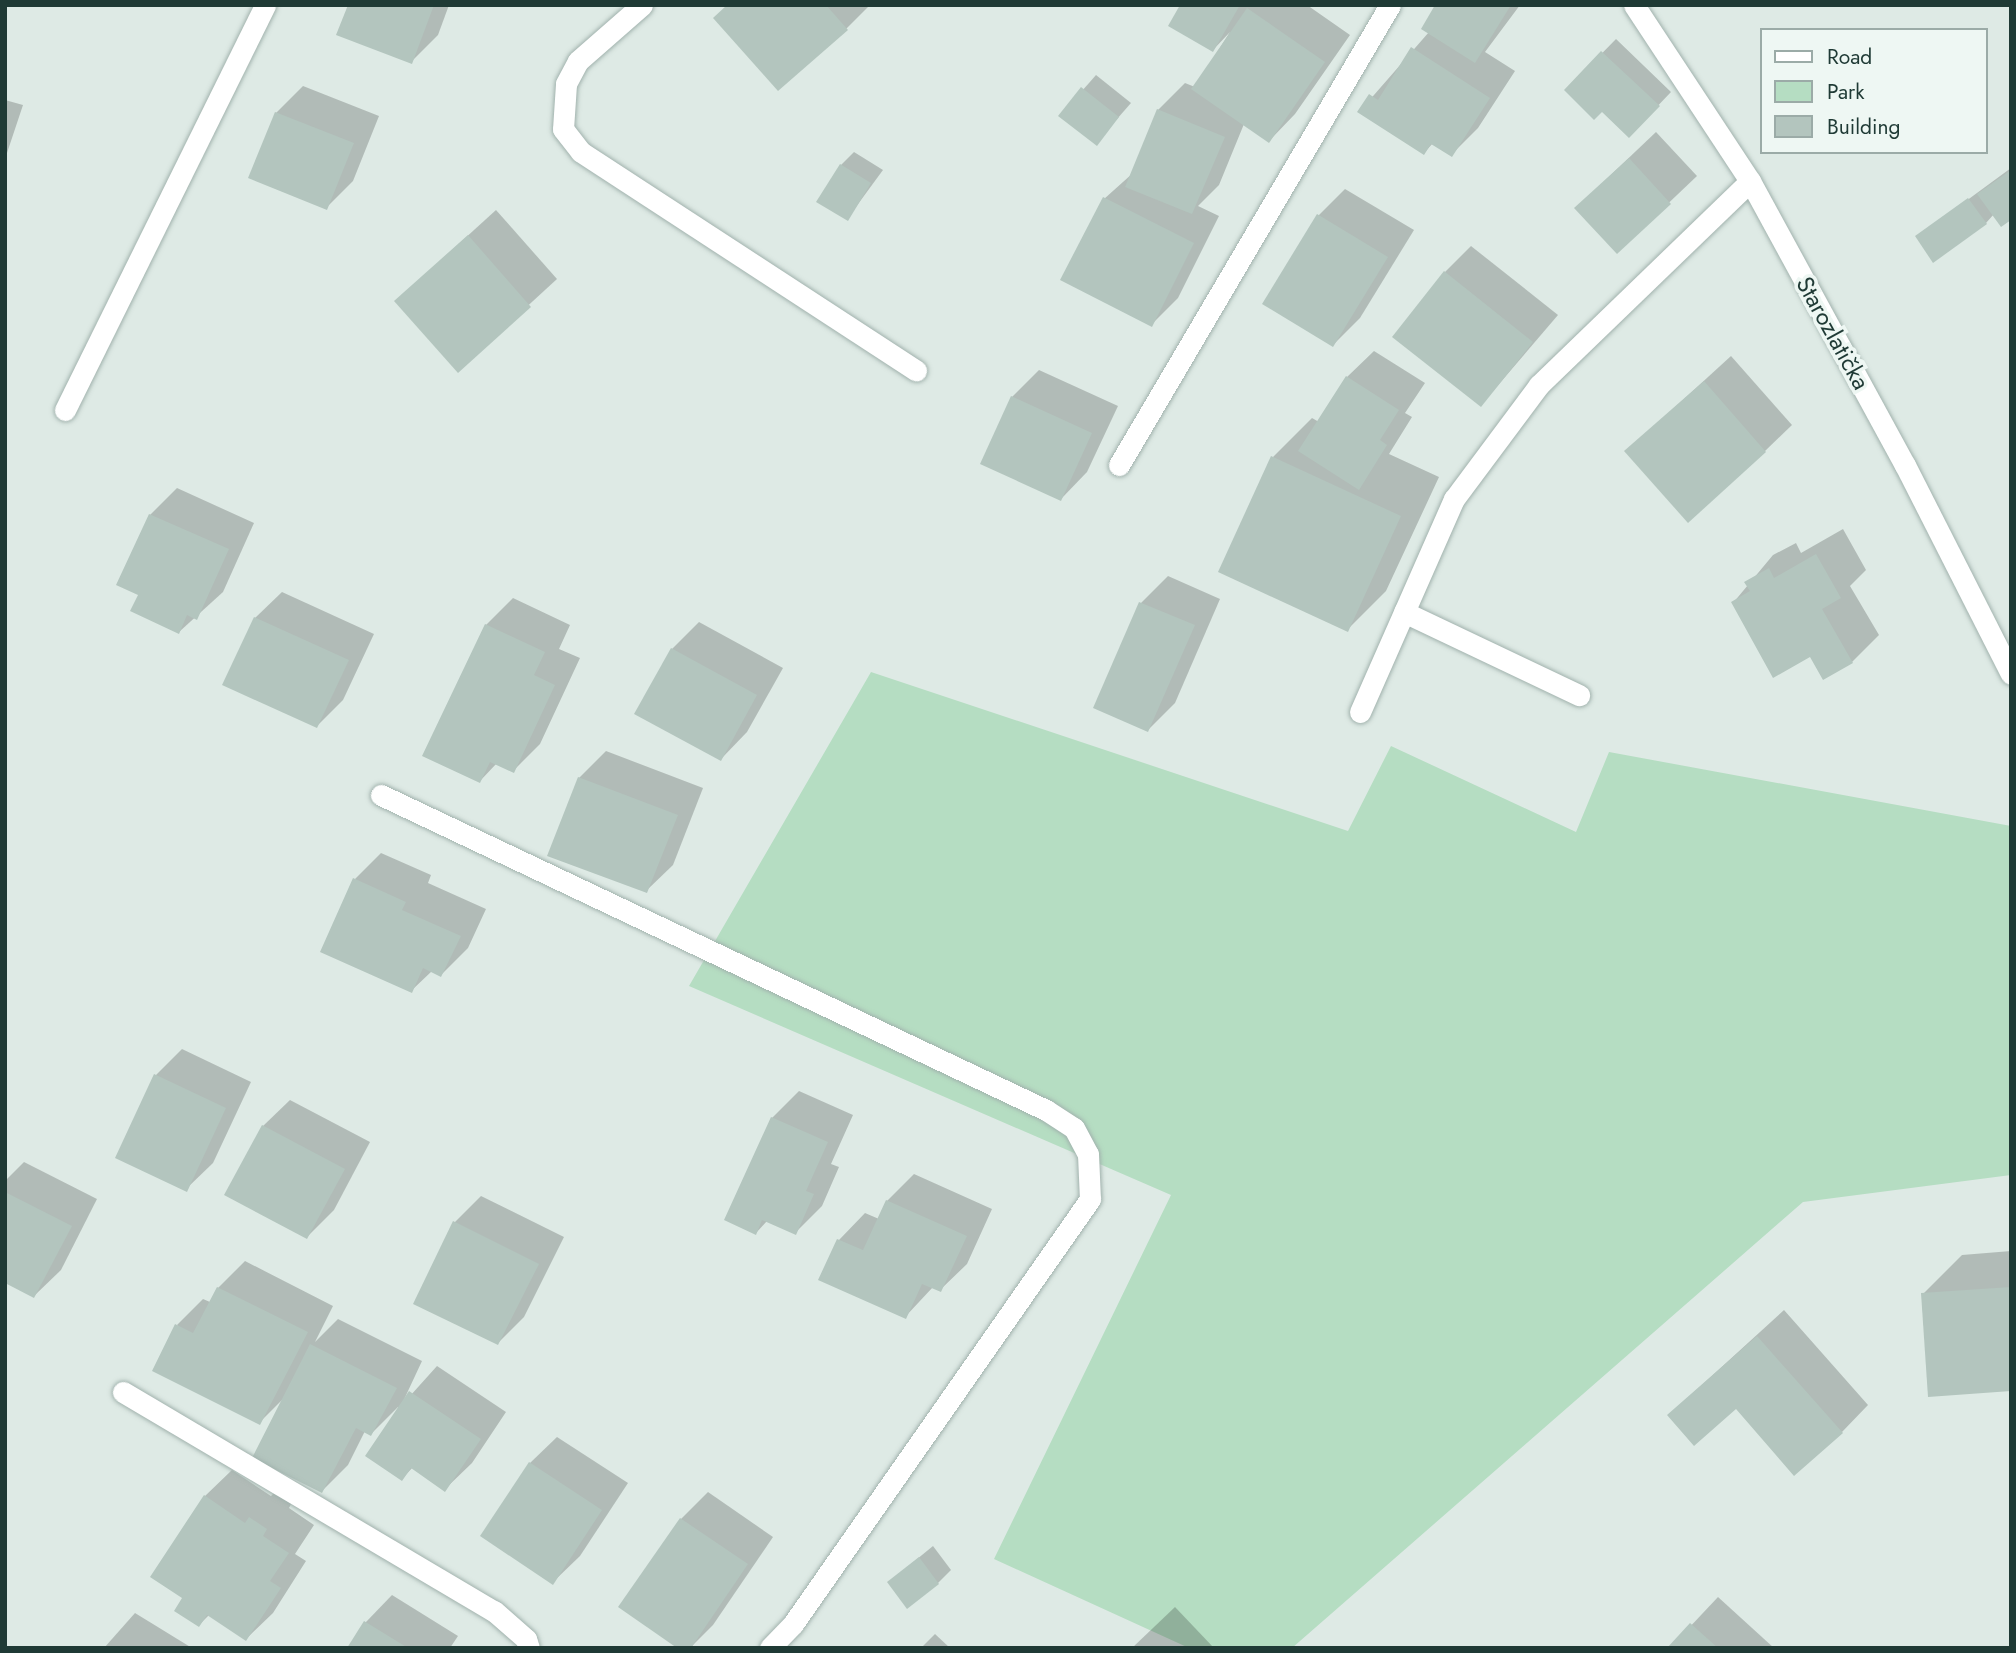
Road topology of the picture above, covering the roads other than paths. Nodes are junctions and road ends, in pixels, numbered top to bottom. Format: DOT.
graph roads {
  1 [pos="265,5"];
  2 [pos="642,5"];
  3 [pos="1390,5"];
  4 [pos="1634,5"];
  5 [pos="1749,181"];
  6 [pos="916,370"];
  7 [pos="65,410"];
  8 [pos="1119,466"];
  9 [pos="1404,612"];
  10 [pos="2011,674"];
  11 [pos="1579,695"];
  12 [pos="1360,712"];
  13 [pos="381,795"];
  14 [pos="123,1392"];
  15 [pos="529,1648"];
  16 [pos="770,1648"];
  1 -- 7 [label="street"];
  2 -- 6 [label="street"];
  3 -- 8 [label="street"];
  4 -- 5 [label="street, Starozlatička"];
  5 -- 9 [label="street"];
  5 -- 10 [label="street, Starozlatička"];
  9 -- 11 [label="street"];
  9 -- 12 [label="street"];
  13 -- 16 [label="street"];
  14 -- 15 [label="street"];
}
